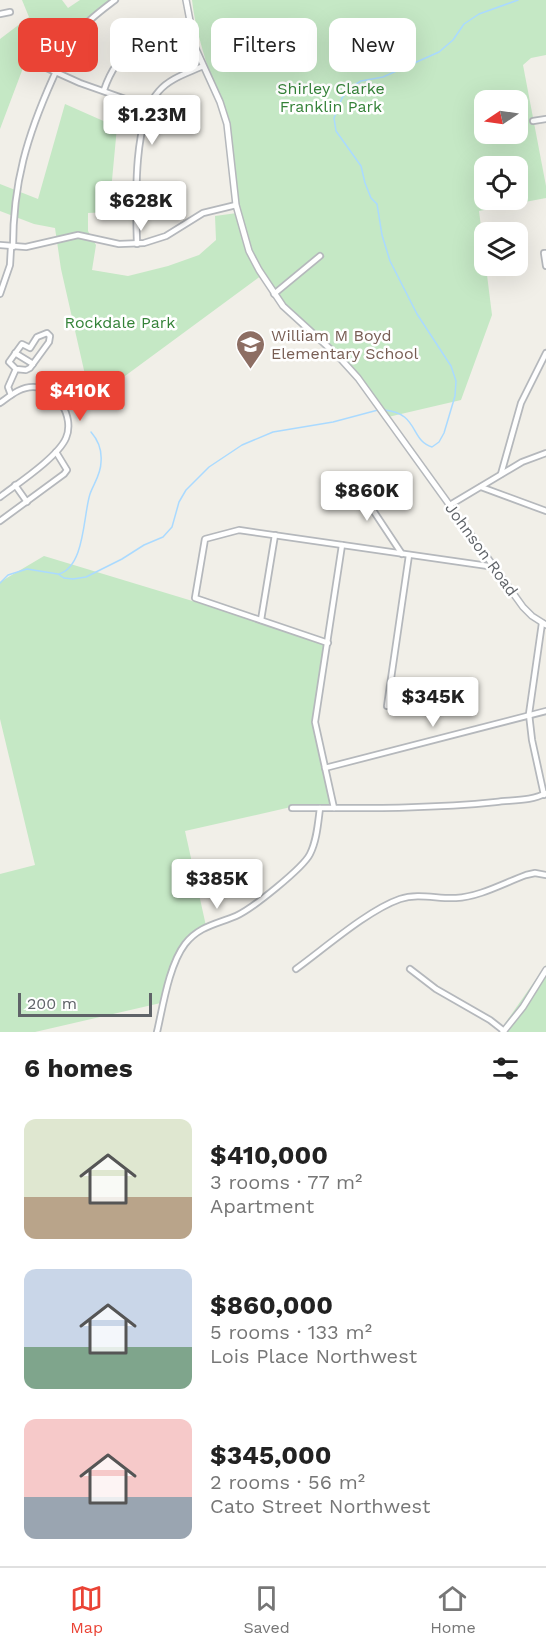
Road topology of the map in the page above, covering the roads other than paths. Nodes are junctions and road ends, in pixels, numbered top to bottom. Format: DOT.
graph roads {
  1 [pos="115,0"];
  2 [pos="186,0"];
  3 [pos="10,12"];
  4 [pos="0,14"];
  5 [pos="92,18"];
  6 [pos="188,18"];
  7 [pos="199,54"];
  8 [pos="203,66"];
  9 [pos="56,72"];
  10 [pos="113,72"];
  11 [pos="104,90"];
  12 [pos="148,107"];
  13 [pos="546,119"];
  14 [pos="533,121"];
  15 [pos="236,205"];
  16 [pos="137,244"];
  17 [pos="0,245"];
  18 [pos="12,247"];
  19 [pos="546,253"];
  20 [pos="320,256"];
  21 [pos="546,266"];
  22 [pos="0,294"];
  23 [pos="274,294"];
  24 [pos="15,353"];
  25 [pos="546,353"];
  26 [pos="33,364"];
  27 [pos="16,369"];
  28 [pos="11,395"];
  29 [pos="0,403"];
  30 [pos="56,452"];
  31 [pos="546,453"];
  32 [pos="501,474"];
  33 [pos="351,477"];
  34 [pos="15,485"];
  35 [pos="481,487"];
  36 [pos="0,496"];
  37 [pos="27,502"];
  38 [pos="450,505"];
  39 [pos="546,511"];
  40 [pos="0,522"];
  41 [pos="275,535"];
  42 [pos="342,545"];
  43 [pos="402,554"];
  44 [pos="409,555"];
  45 [pos="495,567"];
  46 [pos="261,620"];
  47 [pos="544,624"];
  48 [pos="328,643"];
  49 [pos="387,706"];
  50 [pos="546,711"];
  51 [pos="529,714"];
  52 [pos="325,768"];
  53 [pos="545,795"];
  54 [pos="292,808"];
  55 [pos="320,808"];
  56 [pos="334,808"];
  57 [pos="546,874"];
  58 [pos="296,969"];
  59 [pos="410,969"];
  60 [pos="546,970"];
  61 [pos="503,1031"];
  62 [pos="157,1032"];
  1 -- 5 [label="street"];
  2 -- 6 [label="street, Johnson Road"];
  3 -- 4 [label="street"];
  7 -- 8 [label="street, Johnson Road"];
  8 -- 12 [label="street"];
  8 -- 15 [label="street, Johnson Road"];
  9 -- 11 [label="street"];
  9 -- 18 [label="street"];
  10 -- 11 [label="street"];
  11 -- 12 [label="street"];
  12 -- 16 [label="street"];
  13 -- 14 [label="street"];
  15 -- 16 [label="street"];
  15 -- 23 [label="street, Johnson Road"];
  16 -- 18 [label="street"];
  17 -- 18 [label="street"];
  18 -- 22 [label="street"];
  19 -- 21 [label="street"];
  20 -- 23 [label="street"];
  23 -- 38 [label="street, Johnson Road"];
  24 -- 26 [label="street"];
  24 -- 26 [label="street"];
  24 -- 27 [label="street"];
  25 -- 32 [label="street"];
  26 -- 27 [label="street"];
  27 -- 28 [label="street"];
  28 -- 29 [label="street"];
  28 -- 30 [label="street"];
  30 -- 34 [label="street"];
  30 -- 37 [label="street"];
  31 -- 32 [label="street"];
  32 -- 35 [label="street"];
  33 -- 43 [label="street"];
  34 -- 36 [label="street"];
  34 -- 37 [label="street"];
  35 -- 38 [label="street"];
  35 -- 39 [label="street"];
  37 -- 40 [label="street"];
  38 -- 45 [label="street, Johnson Road"];
  41 -- 42 [label="street"];
  41 -- 46 [label="street"];
  41 -- 46 [label="street"];
  42 -- 43 [label="street"];
  42 -- 48 [label="street"];
  43 -- 44 [label="street"];
  44 -- 45 [label="street"];
  44 -- 49 [label="street"];
  45 -- 47 [label="street, Johnson Road"];
  46 -- 48 [label="street"];
  47 -- 51 [label="street"];
  48 -- 52 [label="street"];
  50 -- 51 [label="street"];
  51 -- 52 [label="street"];
  51 -- 53 [label="street"];
  52 -- 56 [label="street"];
  53 -- 56 [label="street"];
  54 -- 55 [label="street"];
  55 -- 56 [label="street"];
  55 -- 62 [label="street"];
  57 -- 58 [label="street"];
  59 -- 61 [label="street"];
  60 -- 61 [label="street"];
}
